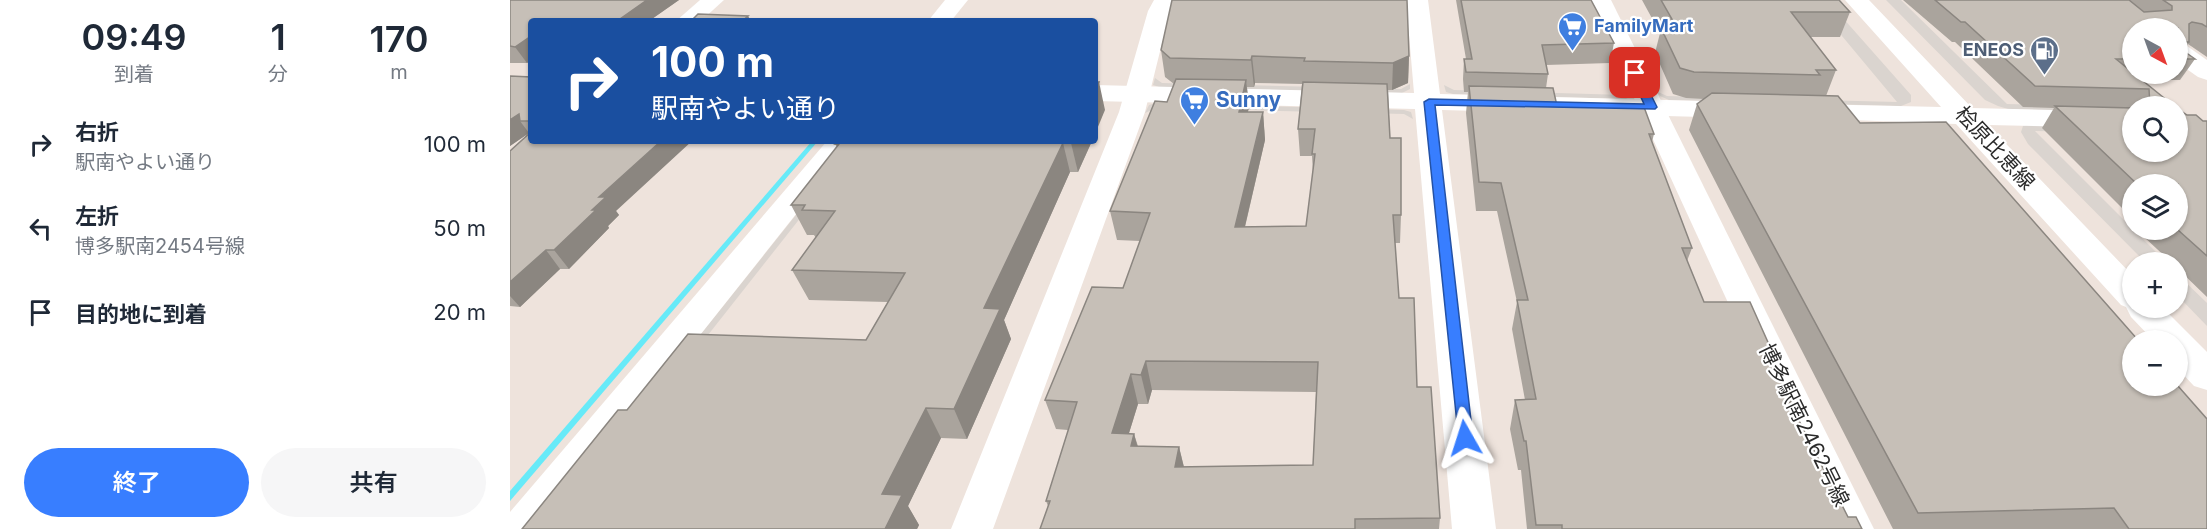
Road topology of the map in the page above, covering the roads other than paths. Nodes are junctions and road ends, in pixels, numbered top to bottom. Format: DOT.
graph roads {
  1 [pos="713,0"];
  2 [pos="957,0"];
  3 [pos="1165,0"];
  4 [pos="1417,0"];
  5 [pos="1600,0"];
  6 [pos="1856,0"];
  7 [pos="691,18"];
  8 [pos="942,18"];
  9 [pos="2188,58"];
  10 [pos="2207,72"];
  11 [pos="1098,93"];
  12 [pos="1138,94"];
  13 [pos="1429,102"];
  14 [pos="1652,108"];
  15 [pos="1965,116"];
  16 [pos="2122,120"];
  17 [pos="840,144"];
  18 [pos="2122,285"];
  19 [pos="2153,318"];
  20 [pos="2164,330"];
  21 [pos="2188,356"];
  22 [pos="2207,376"];
  23 [pos="521,529"];
  24 [pos="972,529"];
  25 [pos="1474,529"];
  26 [pos="1853,529"];
  1 -- 7 [label="street"];
  2 -- 8 [label="street"];
  3 -- 12 [label="street"];
  4 -- 13 [label="street"];
  5 -- 14 [label="street, 博多駅南2462号線"];
  6 -- 15 [label="street, 桧原比恵線"];
  9 -- 10 [label="street"];
  11 -- 12 [label="street"];
  12 -- 13 [label="street"];
  12 -- 24 [label="street"];
  13 -- 14 [label="street"];
  13 -- 25 [label="street"];
  14 -- 15 [label="street"];
  14 -- 26 [label="street, 博多駅南2462号線"];
  15 -- 16 [label="street"];
  15 -- 18 [label="street, 桧原比恵線"];
  17 -- 23 [label="street"];
  19 -- 20 [label="street"];
  21 -- 22 [label="street"];
}
